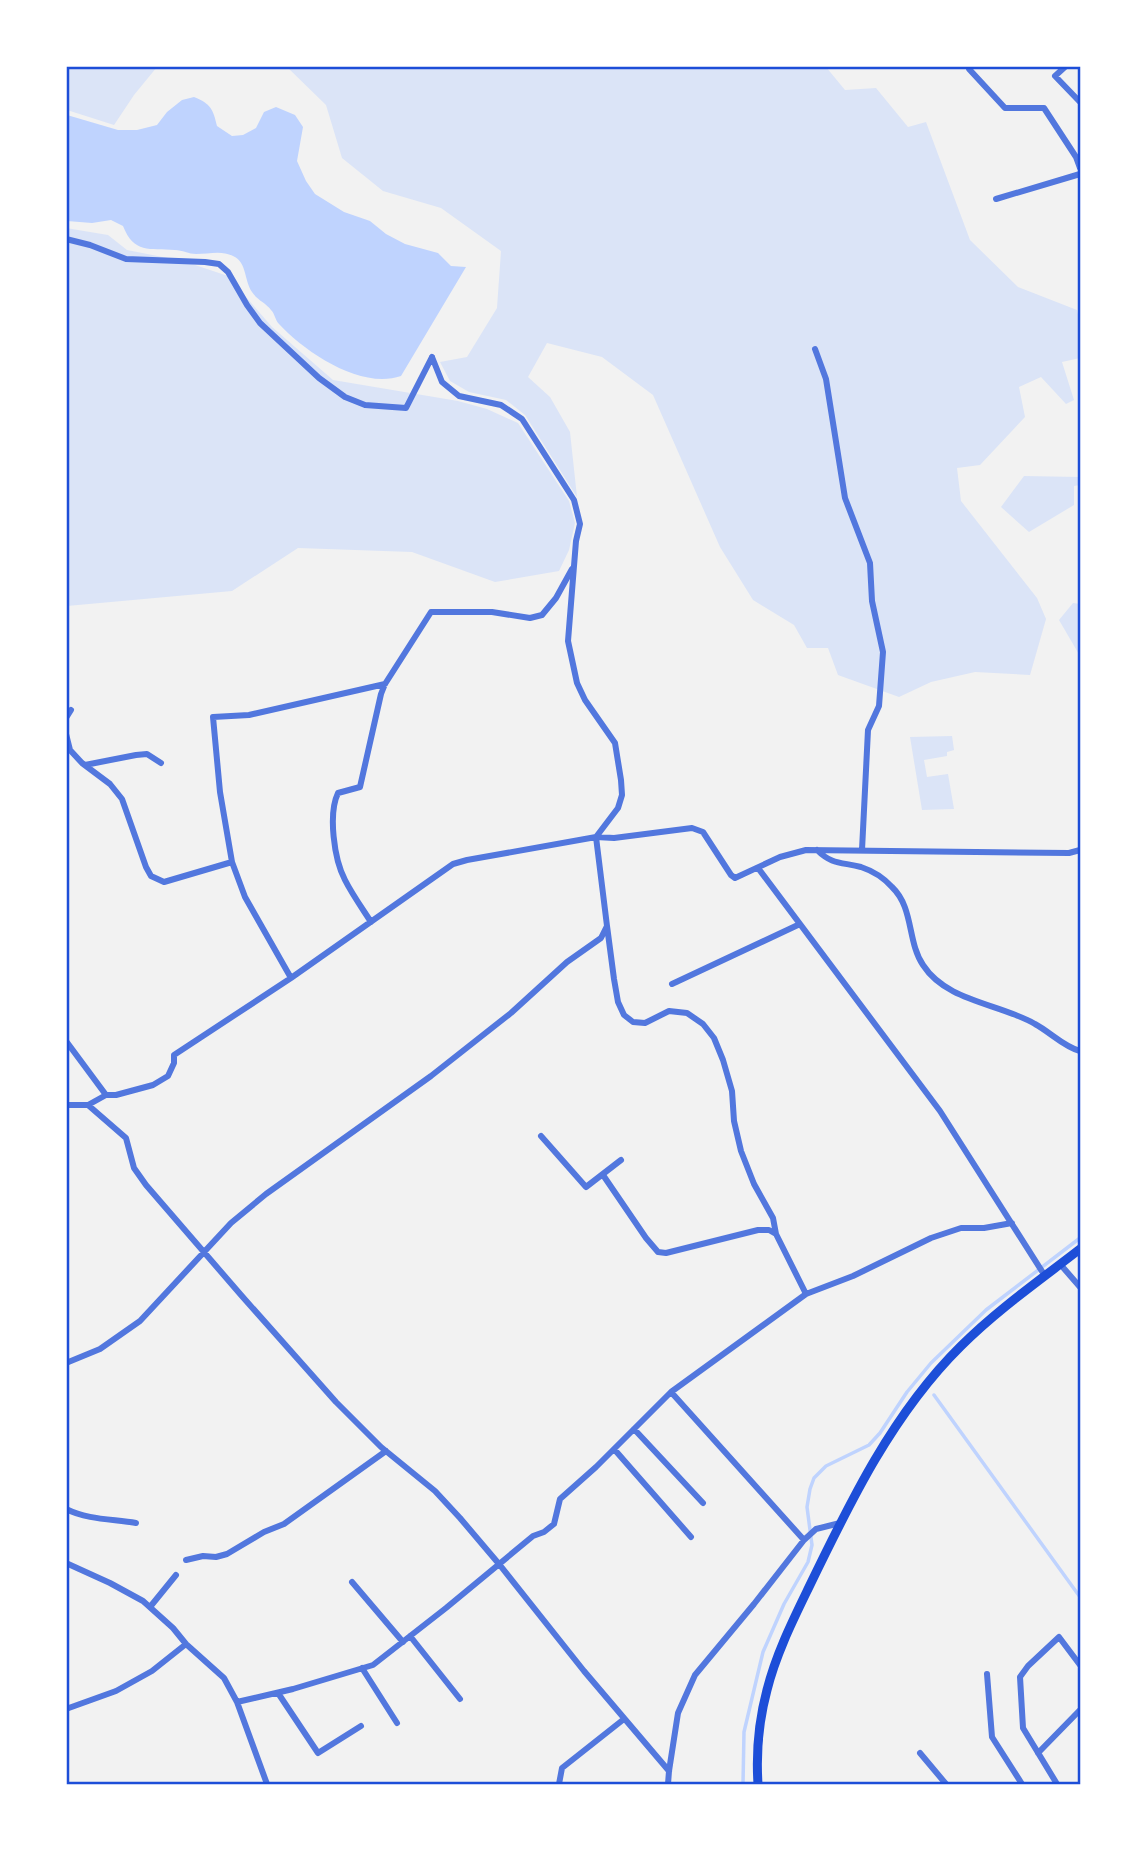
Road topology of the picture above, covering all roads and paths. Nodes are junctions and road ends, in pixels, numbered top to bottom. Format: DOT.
graph roads {
  1 [pos="969,66"];
  2 [pos="1066,66"];
  3 [pos="1080,102"];
  4 [pos="1078,156"];
  5 [pos="1080,168"];
  6 [pos="1080,174"];
  7 [pos="996,199"];
  8 [pos="66,239"];
  9 [pos="815,349"];
  10 [pos="573,566"];
  11 [pos="385,684"];
  12 [pos="71,710"];
  13 [pos="66,718"];
  14 [pos="66,734"];
  15 [pos="161,763"];
  16 [pos="85,765"];
  17 [pos="596,837"];
  18 [pos="817,850"];
  19 [pos="862,850"];
  20 [pos="1080,850"];
  21 [pos="232,862"];
  22 [pos="758,868"];
  23 [pos="371,922"];
  24 [pos="800,924"];
  25 [pos="607,926"];
  26 [pos="291,978"];
  27 [pos="672,984"];
  28 [pos="66,1041"];
  29 [pos="1080,1051"];
  30 [pos="106,1095"];
  31 [pos="66,1105"];
  32 [pos="88,1105"];
  33 [pos="541,1136"];
  34 [pos="621,1160"];
  35 [pos="603,1175"];
  36 [pos="1012,1223"];
  37 [pos="776,1234"];
  38 [pos="1080,1249"];
  39 [pos="205,1252"];
  40 [pos="1060,1264"];
  41 [pos="1042,1271"];
  42 [pos="1080,1287"];
  43 [pos="806,1294"];
  44 [pos="66,1363"];
  45 [pos="671,1392"];
  46 [pos="634,1429"];
  47 [pos="614,1449"];
  48 [pos="386,1451"];
  49 [pos="703,1503"];
  50 [pos="66,1509"];
  51 [pos="136,1523"];
  52 [pos="840,1523"];
  53 [pos="691,1537"];
  54 [pos="806,1539"];
  55 [pos="186,1560"];
  56 [pos="66,1563"];
  57 [pos="499,1564"];
  58 [pos="176,1575"];
  59 [pos="352,1582"];
  60 [pos="150,1607"];
  61 [pos="411,1636"];
  62 [pos="403,1642"];
  63 [pos="186,1644"];
  64 [pos="1080,1665"];
  65 [pos="362,1668"];
  66 [pos="987,1674"];
  67 [pos="278,1693"];
  68 [pos="460,1699"];
  69 [pos="237,1702"];
  70 [pos="66,1709"];
  71 [pos="1080,1710"];
  72 [pos="624,1719"];
  73 [pos="397,1723"];
  74 [pos="361,1726"];
  75 [pos="920,1753"];
  76 [pos="1038,1753"];
  77 [pos="669,1771"];
  78 [pos="267,1784"];
  79 [pos="559,1784"];
  80 [pos="668,1784"];
  81 [pos="758,1784"];
  82 [pos="946,1784"];
  83 [pos="1022,1784"];
  84 [pos="1057,1784"];
  1 -- 4 [label="street"];
  2 -- 3 [label="street"];
  4 -- 5 [label="street"];
  6 -- 7 [label="street"];
  8 -- 10 [label="street"];
  9 -- 19 [label="street"];
  10 -- 11 [label="street"];
  10 -- 17 [label="street"];
  11 -- 21 [label="street"];
  11 -- 23 [label="street"];
  12 -- 13 [label="street"];
  14 -- 16 [label="street"];
  15 -- 16 [label="street"];
  16 -- 21 [label="street"];
  17 -- 22 [label="street"];
  17 -- 23 [label="street"];
  17 -- 25 [label="street"];
  18 -- 19 [label="street"];
  18 -- 22 [label="street"];
  18 -- 29 [label="street"];
  19 -- 20 [label="street"];
  21 -- 26 [label="street"];
  22 -- 24 [label="street"];
  23 -- 26 [label="street"];
  24 -- 27 [label="street"];
  24 -- 36 [label="street"];
  25 -- 37 [label="street"];
  25 -- 39 [label="street"];
  26 -- 30 [label="street"];
  28 -- 30 [label="street"];
  30 -- 32 [label="street"];
  31 -- 32 [label="street"];
  32 -- 39 [label="street"];
  33 -- 35 [label="street"];
  34 -- 35 [label="street"];
  35 -- 37 [label="street"];
  36 -- 41 [label="street"];
  36 -- 43 [label="street"];
  37 -- 43 [label="street"];
  38 -- 40 [label="main road"];
  39 -- 44 [label="street"];
  39 -- 48 [label="street"];
  40 -- 41 [label="main road"];
  40 -- 42 [label="street"];
  41 -- 52 [label="main road"];
  43 -- 45 [label="street"];
  45 -- 46 [label="street"];
  45 -- 54 [label="street"];
  46 -- 47 [label="street"];
  46 -- 49 [label="street"];
  47 -- 53 [label="street"];
  47 -- 57 [label="street"];
  48 -- 55 [label="street"];
  48 -- 57 [label="street"];
  50 -- 51 [label="street"];
  52 -- 54 [label="street"];
  52 -- 81 [label="main road"];
  54 -- 77 [label="street"];
  56 -- 60 [label="street"];
  57 -- 61 [label="street"];
  57 -- 72 [label="street"];
  58 -- 60 [label="street"];
  59 -- 62 [label="street"];
  60 -- 63 [label="street"];
  61 -- 62 [label="street"];
  61 -- 68 [label="street"];
  62 -- 65 [label="street"];
  63 -- 69 [label="street"];
  63 -- 70 [label="street"];
  64 -- 76 [label="street"];
  65 -- 67 [label="street"];
  65 -- 73 [label="street"];
  66 -- 83 [label="street"];
  67 -- 69 [label="street"];
  67 -- 74 [label="street"];
  69 -- 78 [label="street"];
  71 -- 76 [label="street"];
  72 -- 77 [label="street"];
  72 -- 79 [label="street"];
  75 -- 82 [label="street"];
  76 -- 84 [label="street"];
  77 -- 80 [label="street"];
}
